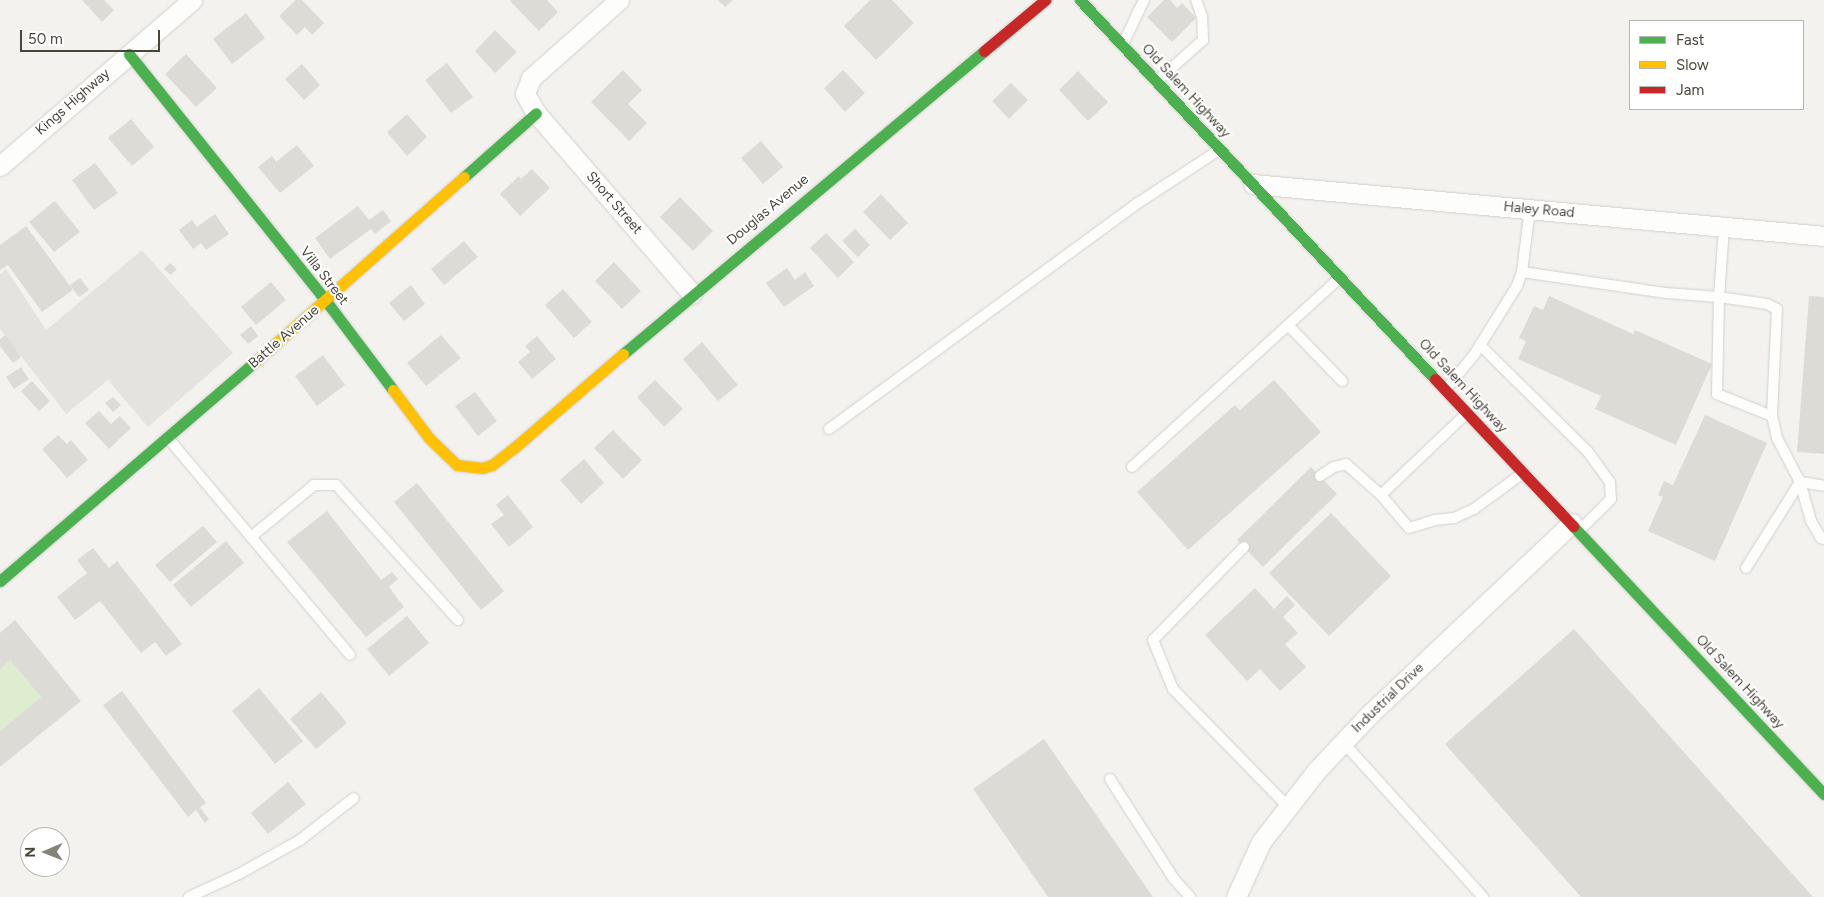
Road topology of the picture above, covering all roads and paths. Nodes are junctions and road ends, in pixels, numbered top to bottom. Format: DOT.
graph roads {
  1 [pos="192,0"];
  2 [pos="619,0"];
  3 [pos="1044,0"];
  4 [pos="1080,0"];
  5 [pos="1144,0"];
  6 [pos="1196,0"];
  7 [pos="1122,45"];
  8 [pos="129,54"];
  9 [pos="1157,82"];
  10 [pos="536,113"];
  11 [pos="1220,149"];
  12 [pos="0,166"];
  13 [pos="1253,184"];
  14 [pos="1530,209"];
  15 [pos="1724,227"];
  16 [pos="1824,236"];
  17 [pos="1522,272"];
  18 [pos="1341,278"];
  19 [pos="692,294"];
  20 [pos="1719,297"];
  21 [pos="326,301"];
  22 [pos="1288,325"];
  23 [pos="1480,345"];
  24 [pos="1342,381"];
  25 [pos="1446,390"];
  26 [pos="1468,413"];
  27 [pos="1772,416"];
  28 [pos="829,429"];
  29 [pos="168,437"];
  30 [pos="514,448"];
  31 [pos="1132,467"];
  32 [pos="1524,472"];
  33 [pos="1320,476"];
  34 [pos="1800,482"];
  35 [pos="1824,486"];
  36 [pos="1381,496"];
  37 [pos="1575,527"];
  38 [pos="251,537"];
  39 [pos="1824,539"];
  40 [pos="1244,547"];
  41 [pos="1746,568"];
  42 [pos="0,581"];
  43 [pos="458,620"];
  44 [pos="350,655"];
  45 [pos="1343,742"];
  46 [pos="1110,780"];
  47 [pos="1824,794"];
  48 [pos="354,798"];
  49 [pos="1288,807"];
  50 [pos="189,897"];
  51 [pos="1190,897"];
  52 [pos="1236,897"];
  53 [pos="1483,897"];
  1 -- 8 [label="street, Kings Highway"];
  2 -- 10 [label="street"];
  3 -- 19 [label="street, Douglas Avenue"];
  4 -- 7 [label="street, Old Salem Highway"];
  5 -- 7 [label="lane"];
  6 -- 9 [label="lane"];
  7 -- 9 [label="street, Old Salem Highway"];
  8 -- 12 [label="street, Kings Highway"];
  8 -- 21 [label="street, Villa Street"];
  9 -- 11 [label="street, Old Salem Highway"];
  10 -- 19 [label="street, Short Street"];
  10 -- 21 [label="street, Battle Avenue"];
  11 -- 13 [label="street, Old Salem Highway"];
  11 -- 28 [label="lane"];
  13 -- 14 [label="street, Haley Road"];
  13 -- 18 [label="street, Old Salem Highway"];
  14 -- 15 [label="street, Haley Road"];
  14 -- 17 [label="lane"];
  15 -- 16 [label="street, Haley Road"];
  15 -- 20 [label="lane"];
  17 -- 20 [label="lane"];
  17 -- 23 [label="lane"];
  18 -- 22 [label="lane"];
  18 -- 25 [label="street, Old Salem Highway"];
  19 -- 30 [label="street, Douglas Avenue"];
  20 -- 27 [label="lane"];
  20 -- 27 [label="lane"];
  21 -- 29 [label="street, Battle Avenue"];
  21 -- 30 [label="street, Villa Street"];
  22 -- 24 [label="lane"];
  22 -- 31 [label="lane"];
  23 -- 25 [label="lane"];
  23 -- 37 [label="lane"];
  25 -- 26 [label="street, Old Salem Highway"];
  26 -- 32 [label="street, Old Salem Highway"];
  26 -- 36 [label="lane"];
  27 -- 34 [label="lane"];
  29 -- 38 [label="lane"];
  29 -- 42 [label="street, Battle Avenue"];
  32 -- 36 [label="lane"];
  32 -- 37 [label="street, Old Salem Highway"];
  33 -- 36 [label="lane"];
  34 -- 35 [label="lane"];
  34 -- 39 [label="lane"];
  34 -- 41 [label="lane"];
  37 -- 45 [label="street, Industrial Drive"];
  37 -- 47 [label="street, Old Salem Highway"];
  38 -- 43 [label="lane"];
  38 -- 44 [label="lane"];
  40 -- 49 [label="lane"];
  45 -- 49 [label="street, Industrial Drive"];
  45 -- 53 [label="lane"];
  46 -- 51 [label="lane"];
  48 -- 50 [label="lane"];
  49 -- 52 [label="street, Industrial Drive"];
}
